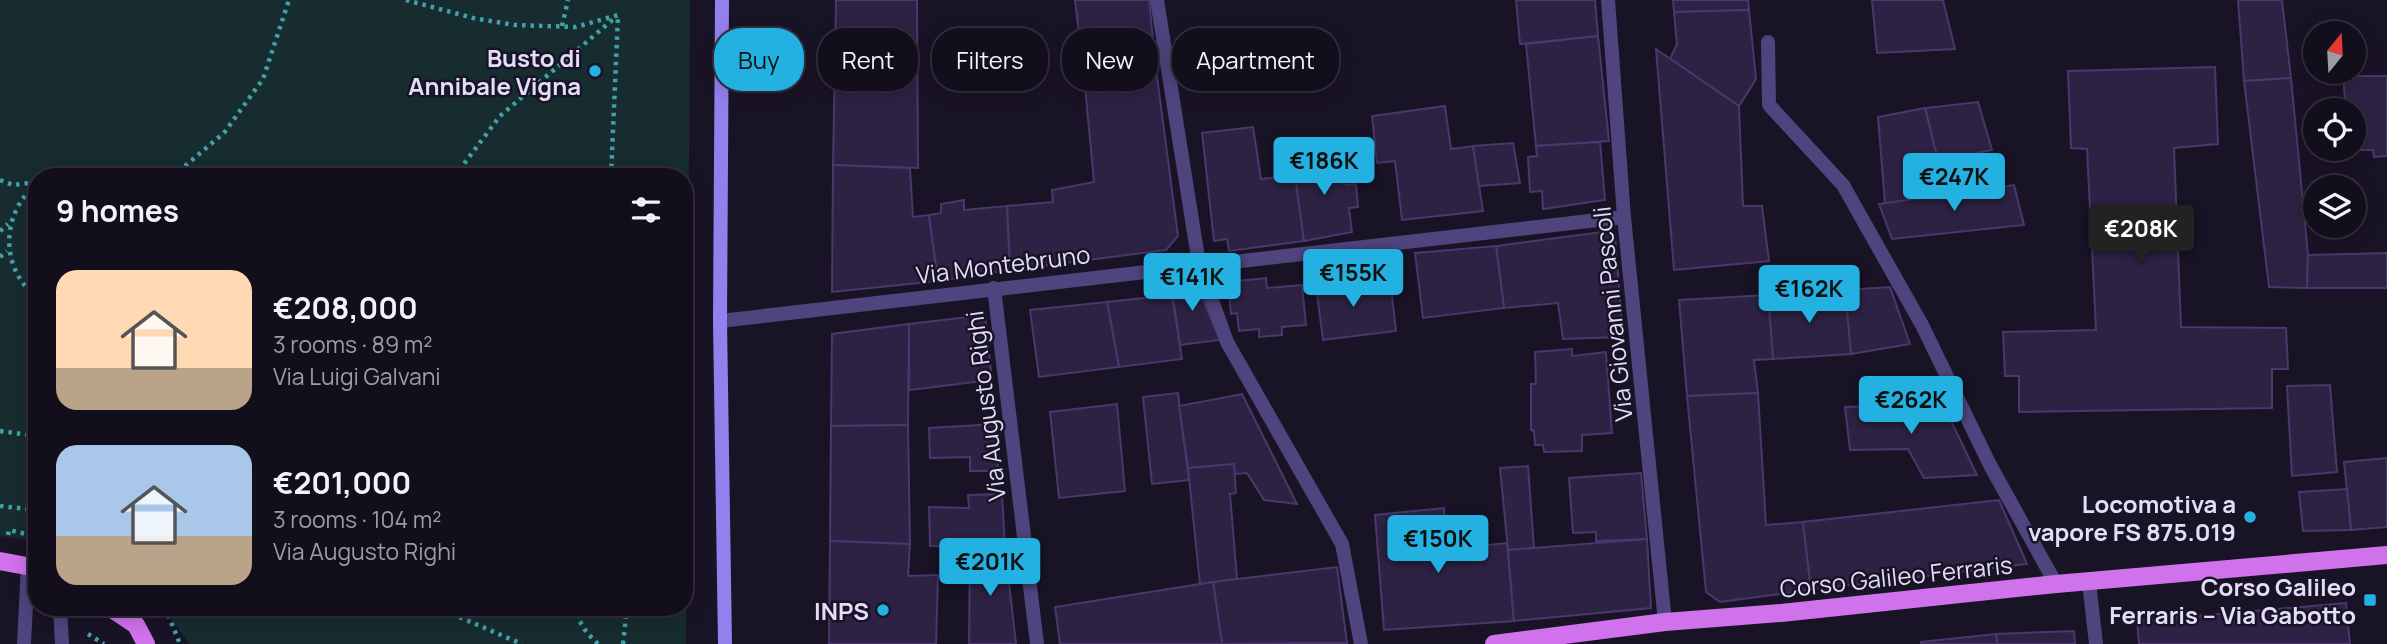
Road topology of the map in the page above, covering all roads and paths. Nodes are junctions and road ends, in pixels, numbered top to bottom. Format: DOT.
graph roads {
  1 [pos="289,0"];
  2 [pos="406,0"];
  3 [pos="568,0"];
  4 [pos="722,0"];
  5 [pos="1157,0"];
  6 [pos="1608,0"];
  7 [pos="618,15"];
  8 [pos="562,26"];
  9 [pos="1768,42"];
  10 [pos="183,168"];
  11 [pos="461,168"];
  12 [pos="611,168"];
  13 [pos="0,180"];
  14 [pos="28,184"];
  15 [pos="28,191"];
  16 [pos="1625,217"];
  17 [pos="9,223"];
  18 [pos="0,231"];
  19 [pos="7,251"];
  20 [pos="0,257"];
  21 [pos="1199,264"];
  22 [pos="994,288"];
  23 [pos="28,291"];
  24 [pos="720,321"];
  25 [pos="0,431"];
  26 [pos="28,435"];
  27 [pos="0,506"];
  28 [pos="28,509"];
  29 [pos="2387,555"];
  30 [pos="0,561"];
  31 [pos="28,565"];
  32 [pos="2089,582"];
  33 [pos="2056,584"];
  34 [pos="28,605"];
  35 [pos="60,616"];
  36 [pos="122,616"];
  37 [pos="169,616"];
  38 [pos="457,616"];
  39 [pos="577,616"];
  40 [pos="626,616"];
  41 [pos="1665,622"];
  42 [pos="24,644"];
  43 [pos="62,644"];
  44 [pos="146,644"];
  45 [pos="180,644"];
  46 [pos="522,644"];
  47 [pos="597,644"];
  48 [pos="622,644"];
  49 [pos="725,644"];
  50 [pos="1037,644"];
  51 [pos="1361,644"];
  52 [pos="1494,644"];
  53 [pos="2096,644"];
  1 -- 10 [label="path"];
  2 -- 8 [label="path"];
  3 -- 8 [label="path"];
  4 -- 24 [label="street"];
  5 -- 21 [label="street"];
  6 -- 16 [label="street, Via Giovanni Pascoli"];
  7 -- 8 [label="path"];
  7 -- 11 [label="path"];
  7 -- 12 [label="path"];
  9 -- 33 [label="street"];
  13 -- 14 [label="path"];
  15 -- 17 [label="path"];
  16 -- 21 [label="street, Via Montebruno"];
  16 -- 41 [label="street, Via Giovanni Pascoli"];
  17 -- 18 [label="path"];
  17 -- 19 [label="path"];
  19 -- 20 [label="path"];
  19 -- 23 [label="path"];
  21 -- 22 [label="street, Via Montebruno"];
  21 -- 51 [label="street"];
  22 -- 24 [label="street, Via Montebruno"];
  22 -- 50 [label="street, Via Augusto Righi"];
  24 -- 49 [label="street"];
  25 -- 26 [label="path"];
  27 -- 28 [label="path"];
  29 -- 32 [label="main road, Corso Galileo Ferraris"];
  30 -- 31 [label="main road"];
  32 -- 33 [label="main road, Corso Galileo Ferraris"];
  32 -- 53 [label="street"];
  33 -- 41 [label="main road, Corso Galileo Ferraris"];
  34 -- 42 [label="street"];
  35 -- 43 [label="street"];
  36 -- 44 [label="main road"];
  37 -- 45 [label="path"];
  38 -- 46 [label="path"];
  39 -- 47 [label="path"];
  40 -- 48 [label="path"];
  41 -- 52 [label="main road, Corso Galileo Ferraris"];
}
